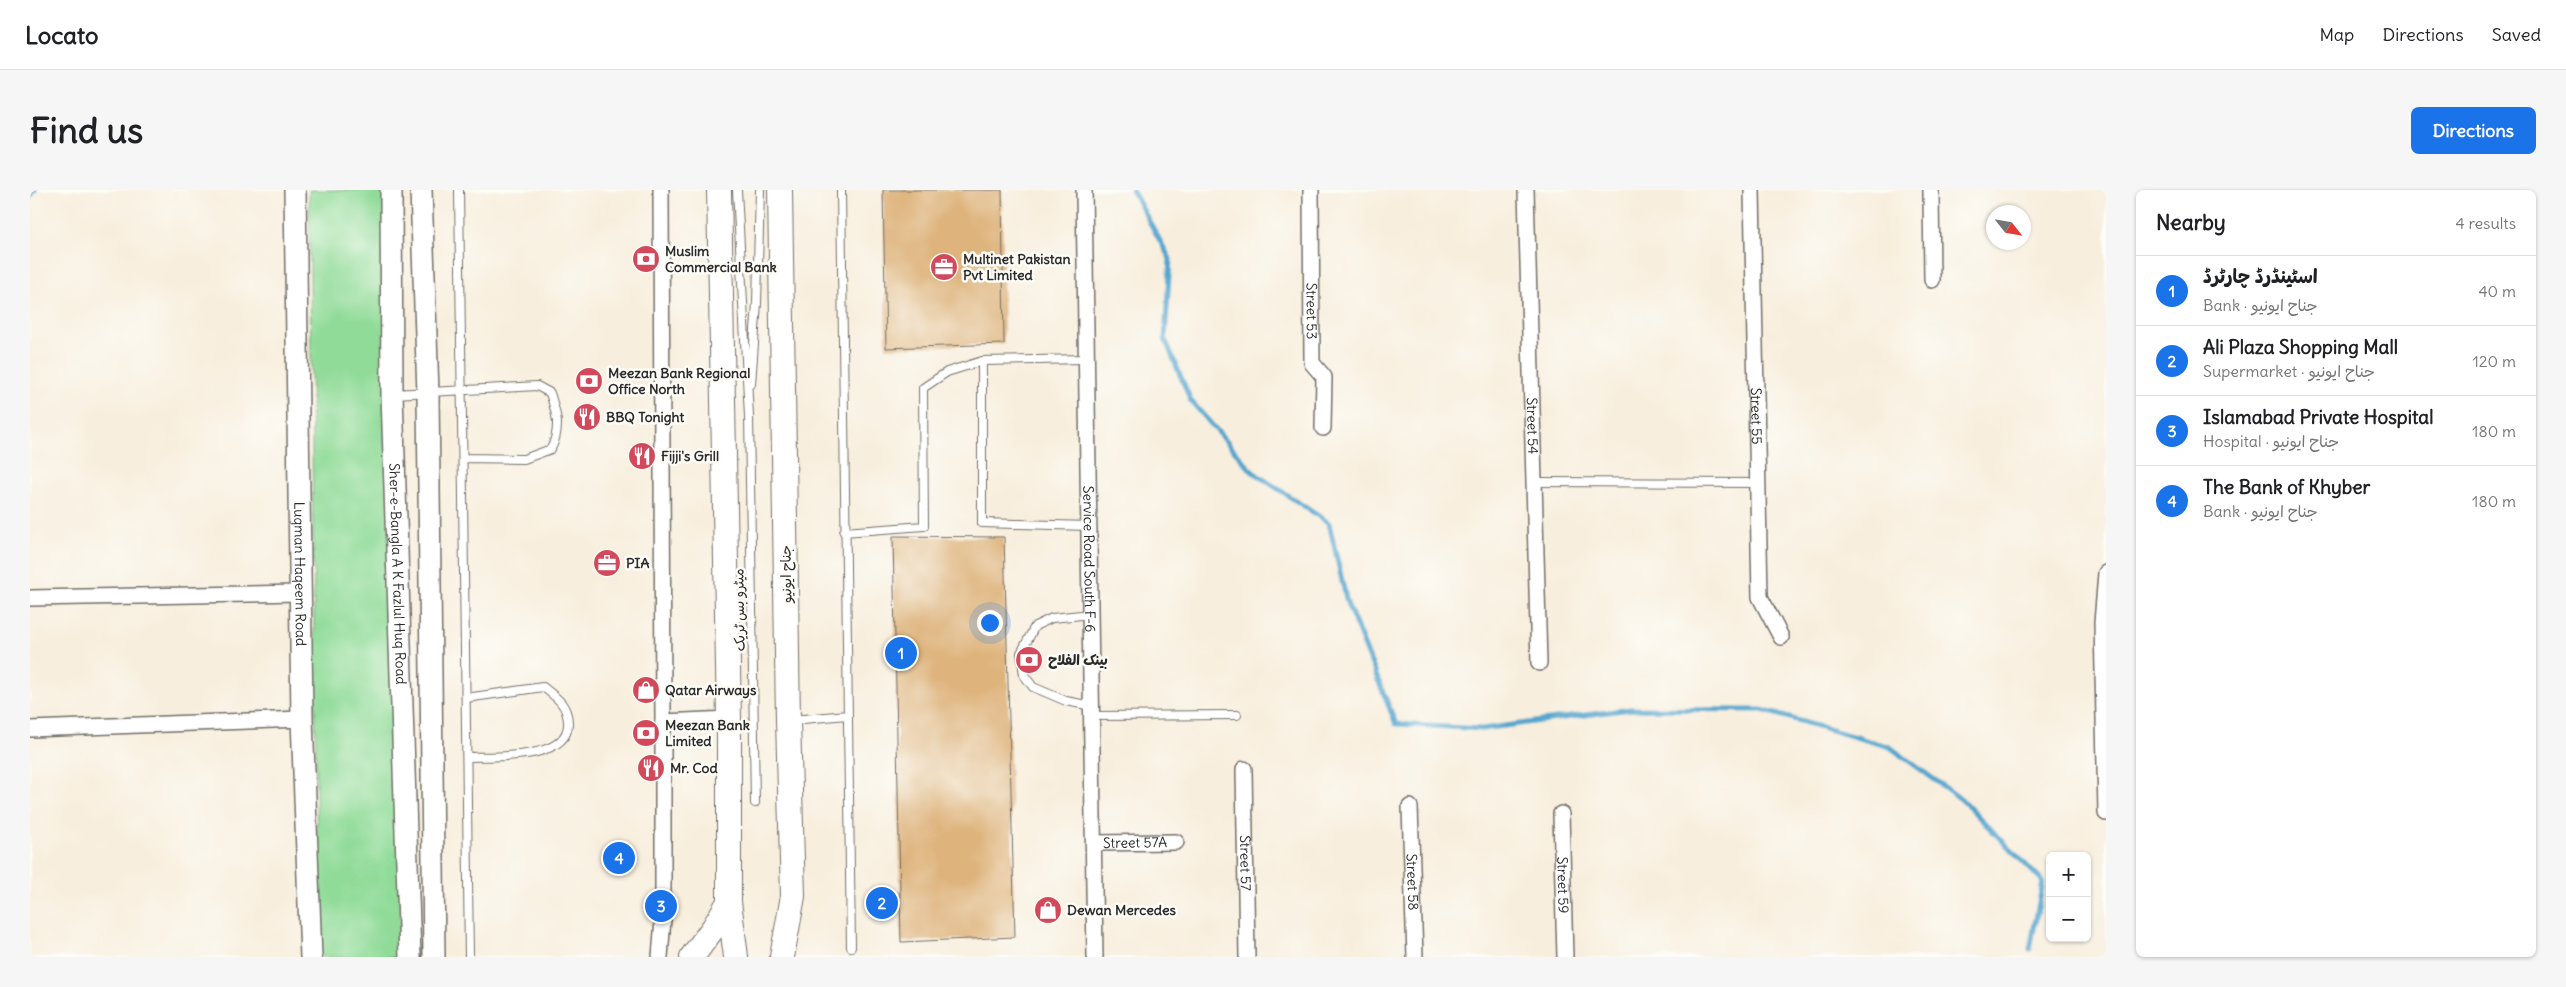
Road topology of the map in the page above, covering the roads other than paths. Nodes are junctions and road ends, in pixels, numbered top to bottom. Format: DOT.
graph roads {
  1 [pos="295,190"];
  2 [pos="391,190"];
  3 [pos="422,190"];
  4 [pos="459,190"];
  5 [pos="661,190"];
  6 [pos="719,190"];
  7 [pos="737,190"];
  8 [pos="760,190"];
  9 [pos="780,190"];
  10 [pos="841,190"];
  11 [pos="1084,190"];
  12 [pos="1311,190"];
  13 [pos="1526,190"];
  14 [pos="1752,190"];
  15 [pos="1931,190"];
  16 [pos="1932,280"];
  17 [pos="1086,359"];
  18 [pos="982,361"];
  19 [pos="462,391"];
  20 [pos="428,393"];
  21 [pos="392,394"];
  22 [pos="749,416"];
  23 [pos="1323,428"];
  24 [pos="463,458"];
  25 [pos="1534,482"];
  26 [pos="1758,483"];
  27 [pos="1089,526"];
  28 [pos="844,532"];
  29 [pos="2106,573"];
  30 [pos="300,593"];
  31 [pos="30,598"];
  32 [pos="1090,614"];
  33 [pos="1781,638"];
  34 [pos="1539,663"];
  35 [pos="466,698"];
  36 [pos="1092,711"];
  37 [pos="847,715"];
  38 [pos="1236,715"];
  39 [pos="302,719"];
  40 [pos="729,719"];
  41 [pos="788,720"];
  42 [pos="663,722"];
  43 [pos="30,729"];
  44 [pos="467,757"];
  45 [pos="1244,769"];
  46 [pos="755,803"];
  47 [pos="1410,807"];
  48 [pos="2106,813"];
  49 [pos="1562,814"];
  50 [pos="1176,842"];
  51 [pos="1094,843"];
  52 [pos="729,902"];
  53 [pos="851,946"];
  54 [pos="311,957"];
  55 [pos="410,957"];
  56 [pos="434,957"];
  57 [pos="469,957"];
  58 [pos="660,957"];
  59 [pos="692,957"];
  60 [pos="736,957"];
  61 [pos="782,957"];
  62 [pos="1095,957"];
  63 [pos="1247,957"];
  64 [pos="1415,957"];
  65 [pos="1565,957"];
  1 -- 30 [label="main road, Luqman Haqeem Road"];
  2 -- 21 [label="main road, Sher-e-Bangla A K Fazlul Huq Road"];
  3 -- 20 [label="main road"];
  4 -- 19 [label="lane"];
  5 -- 42 [label="street"];
  6 -- 40 [label="main road"];
  7 -- 22 [label="lane, میٹرو بس ٹریک"];
  8 -- 22 [label="lane, میٹرو بس ٹریک"];
  9 -- 41 [label="main road, جناح ایونیو"];
  10 -- 28 [label="lane"];
  11 -- 17 [label="street, Service Road South F-6"];
  12 -- 23 [label="street, Street 53"];
  13 -- 25 [label="street, Street 54"];
  14 -- 26 [label="street, Street 55"];
  15 -- 16 [label="street"];
  17 -- 18 [label="lane"];
  17 -- 27 [label="street, Service Road South F-6"];
  18 -- 27 [label="lane"];
  18 -- 28 [label="lane"];
  19 -- 20 [label="lane"];
  19 -- 24 [label="lane"];
  19 -- 24 [label="lane"];
  20 -- 21 [label="lane"];
  20 -- 56 [label="main road"];
  21 -- 55 [label="main road, Sher-e-Bangla A K Fazlul Huq Road"];
  22 -- 46 [label="lane, میٹرو بس ٹریک"];
  24 -- 35 [label="lane"];
  25 -- 26 [label="lane"];
  25 -- 34 [label="street, Street 54"];
  26 -- 33 [label="street, Street 55"];
  27 -- 32 [label="street, Service Road South F-6"];
  28 -- 37 [label="lane"];
  29 -- 48 [label="street"];
  30 -- 31 [label="street"];
  30 -- 39 [label="main road, Luqman Haqeem Road"];
  32 -- 36 [label="street, Service Road South F-6"];
  32 -- 36 [label="lane"];
  35 -- 44 [label="lane"];
  35 -- 44 [label="lane"];
  36 -- 38 [label="lane"];
  36 -- 51 [label="street, Service Road South F-6"];
  37 -- 41 [label="lane"];
  37 -- 53 [label="lane"];
  39 -- 43 [label="street"];
  39 -- 54 [label="main road, Luqman Haqeem Road"];
  40 -- 42 [label="street"];
  40 -- 52 [label="main road"];
  41 -- 61 [label="main road, جناح ایونیو"];
  42 -- 58 [label="street"];
  44 -- 57 [label="lane"];
  45 -- 63 [label="street, Street 57"];
  47 -- 64 [label="street, Street 58"];
  49 -- 65 [label="street, Street 59"];
  50 -- 51 [label="street, Street 57A"];
  51 -- 62 [label="street, Service Road South F-6"];
  52 -- 59 [label="main road"];
  52 -- 60 [label="main road"];
}
